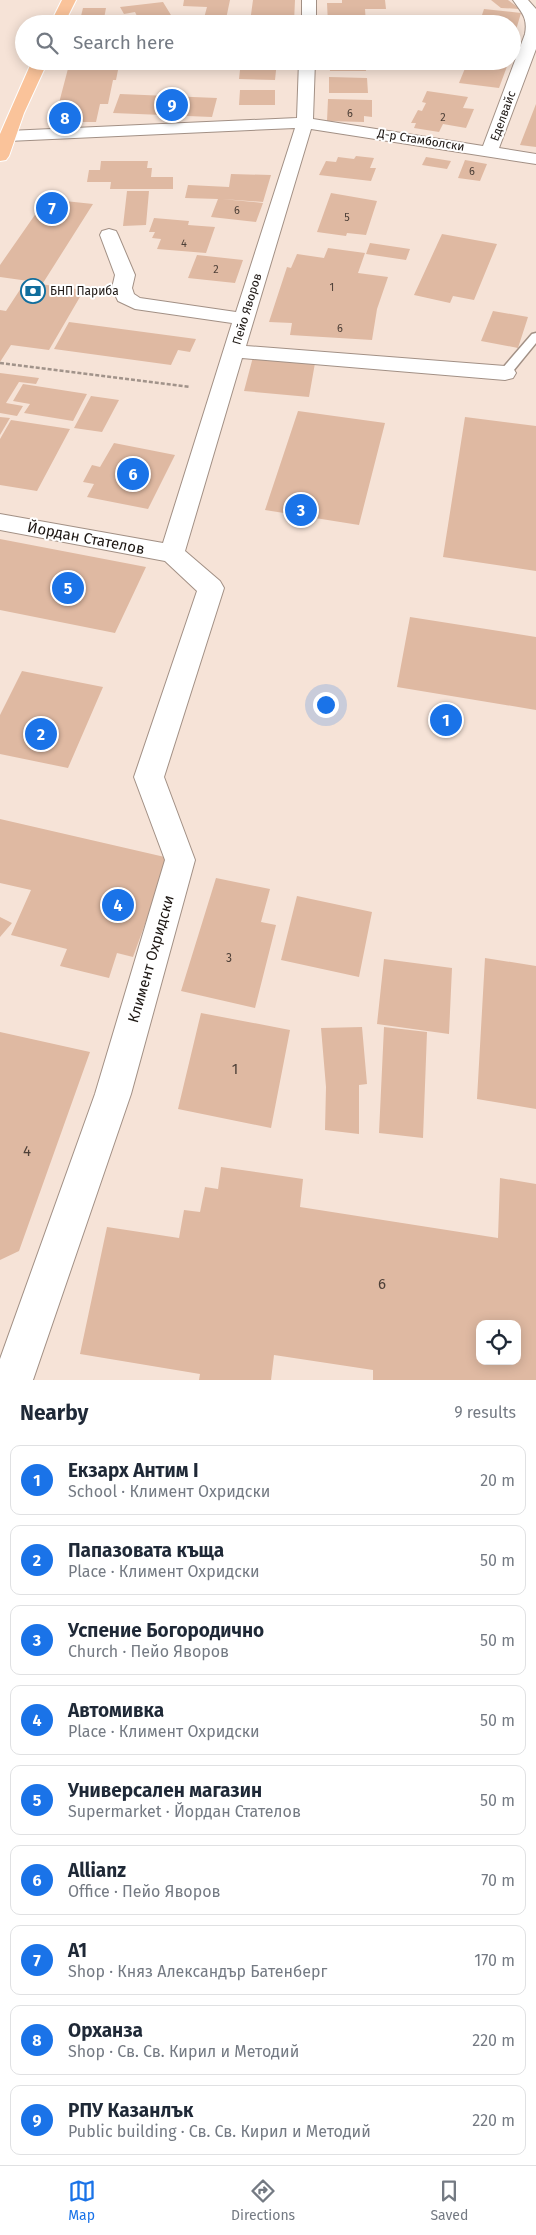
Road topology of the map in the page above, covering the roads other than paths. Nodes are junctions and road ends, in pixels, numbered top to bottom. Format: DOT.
graph roads {
  1 [pos="69,0"];
  2 [pos="310,0"];
  3 [pos="520,0"];
  4 [pos="62,15"];
  5 [pos="309,15"];
  6 [pos="521,64"];
  7 [pos="36,70"];
  8 [pos="307,70"];
  9 [pos="519,70"];
  10 [pos="305,123"];
  11 [pos="8,136"];
  12 [pos="490,150"];
  13 [pos="0,156"];
  14 [pos="536,159"];
  15 [pos="109,235"];
  16 [pos="244,319"];
  17 [pos="536,336"];
  18 [pos="234,351"];
  19 [pos="505,373"];
  20 [pos="0,522"];
  21 [pos="172,554"];
  22 [pos="21,1378"];
  1 -- 4 [label="main road"];
  2 -- 5 [label="street"];
  3 -- 6 [label="street, Еделвайс"];
  7 -- 11 [label="main road"];
  8 -- 10 [label="street, Пейо Яворов"];
  9 -- 12 [label="street, Еделвайс"];
  10 -- 11 [label="street, Д-р Стамболски"];
  10 -- 12 [label="street, Д-р Стамболски"];
  10 -- 16 [label="street, Пейо Яворов"];
  11 -- 13 [label="main road"];
  12 -- 14 [label="street, Д-р Стамболски"];
  15 -- 16 [label="street"];
  16 -- 18 [label="street, Пейо Яворов"];
  17 -- 19 [label="lane"];
  18 -- 19 [label="street"];
  18 -- 21 [label="street, Пейо Яворов"];
  20 -- 21 [label="street, Йордан Стателов"];
  21 -- 22 [label="street, Климент Охридски"];
}
